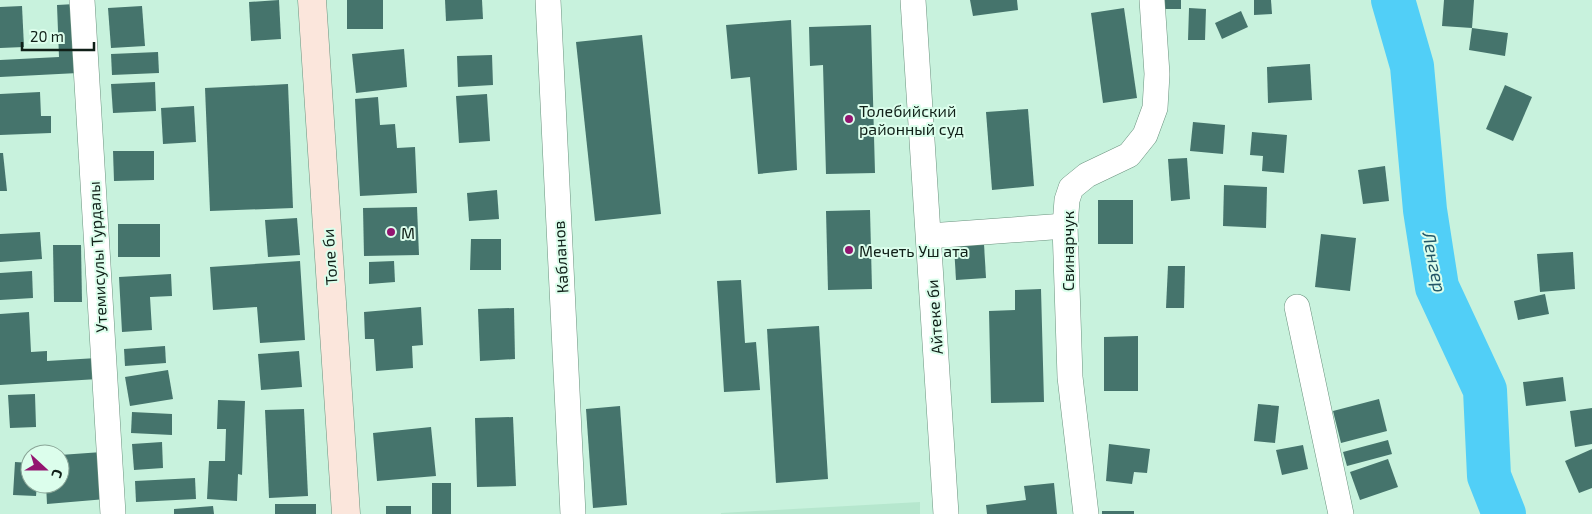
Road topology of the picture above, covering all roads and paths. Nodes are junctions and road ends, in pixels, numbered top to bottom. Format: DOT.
graph roads {
  1 [pos="82,0"];
  2 [pos="312,0"];
  3 [pos="548,0"];
  4 [pos="914,0"];
  5 [pos="1152,0"];
  6 [pos="1065,226"];
  7 [pos="929,236"];
  8 [pos="1297,307"];
  9 [pos="113,514"];
  10 [pos="346,514"];
  11 [pos="572,514"];
  12 [pos="946,514"];
  13 [pos="1086,514"];
  14 [pos="1341,514"];
  1 -- 9 [label="street, Утемисулы Турдалы"];
  2 -- 10 [label="main road, Толе би"];
  3 -- 11 [label="street, Кабланов"];
  4 -- 7 [label="street, Айтеке би"];
  5 -- 6 [label="street, Свинарчук"];
  6 -- 7 [label="street"];
  6 -- 13 [label="street, Свинарчук"];
  7 -- 12 [label="street, Айтеке би"];
  8 -- 14 [label="street"];
}
